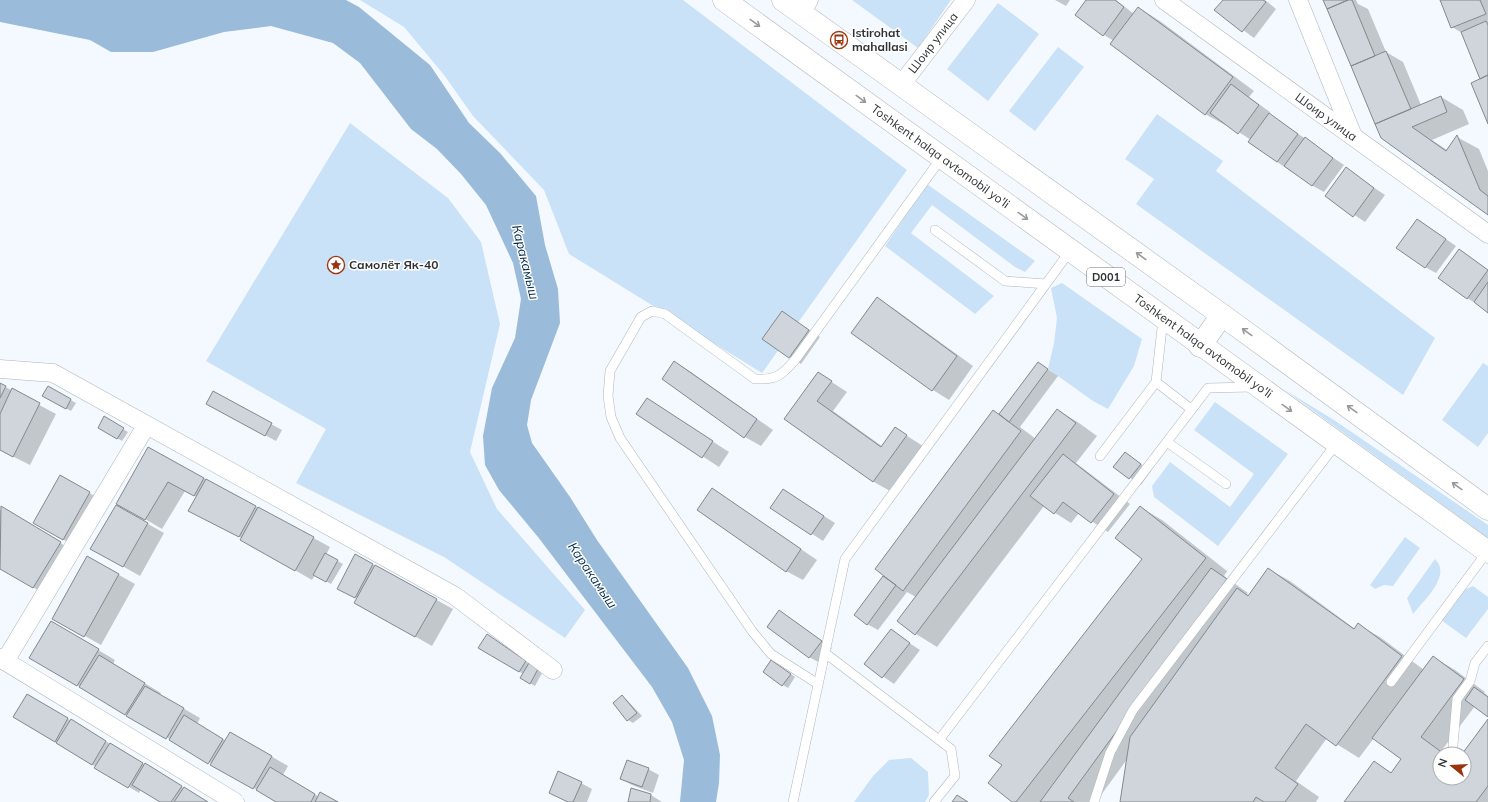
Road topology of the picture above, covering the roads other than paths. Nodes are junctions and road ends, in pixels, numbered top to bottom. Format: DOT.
graph roads {
  1 [pos="724,0"];
  2 [pos="783,0"];
  3 [pos="966,0"];
  4 [pos="1164,0"];
  5 [pos="1298,0"];
  6 [pos="805,6"];
  7 [pos="901,85"];
  8 [pos="1353,136"];
  9 [pos="942,158"];
  10 [pos="935,230"];
  11 [pos="1488,234"];
  12 [pos="1070,251"];
  13 [pos="1046,284"];
  14 [pos="1222,315"];
  15 [pos="1163,319"];
  16 [pos="1200,346"];
  17 [pos="0,369"];
  18 [pos="1156,382"];
  19 [pos="1257,386"];
  20 [pos="1191,409"];
  21 [pos="146,426"];
  22 [pos="1167,442"];
  23 [pos="1336,444"];
  24 [pos="1100,456"];
  25 [pos="1226,484"];
  26 [pos="1488,509"];
  27 [pos="1487,552"];
  28 [pos="1488,646"];
  29 [pos="825,654"];
  30 [pos="2,659"];
  31 [pos="552,670"];
  32 [pos="1391,682"];
  33 [pos="818,684"];
  34 [pos="939,740"];
  35 [pos="1453,745"];
  36 [pos="235,802"];
  37 [pos="793,802"];
  38 [pos="934,802"];
  39 [pos="1094,802"];
  1 -- 9 [label="highway, Toshkent halqa avtomobil yo'li / D001, one-way"];
  2 -- 6 [label="highway"];
  3 -- 7 [label="street, Шоир улица"];
  4 -- 8 [label="street, Шоир улица"];
  5 -- 8 [label="street"];
  6 -- 7 [label="highway"];
  14 -- 7 [label="highway, one-way"];
  8 -- 11 [label="street, Шоир улица"];
  9 -- 12 [label="highway, Toshkent halqa avtomobil yo'li / D001, one-way"];
  9 -- 33 [label="lane"];
  10 -- 13 [label="lane"];
  12 -- 13 [label="lane"];
  12 -- 15 [label="highway, Toshkent halqa avtomobil yo'li / D001"];
  13 -- 29 [label="lane"];
  14 -- 16 [label="highway"];
  26 -- 14 [label="highway, one-way"];
  15 -- 16 [label="highway, Toshkent halqa avtomobil yo'li / D001"];
  15 -- 18 [label="lane"];
  16 -- 19 [label="highway, Toshkent halqa avtomobil yo'li / D001"];
  17 -- 21 [label="street"];
  18 -- 20 [label="lane"];
  18 -- 24 [label="lane"];
  19 -- 20 [label="lane"];
  19 -- 23 [label="highway, Toshkent halqa avtomobil yo'li / D001, one-way"];
  20 -- 22 [label="lane"];
  21 -- 30 [label="street"];
  21 -- 31 [label="street"];
  22 -- 25 [label="lane"];
  22 -- 34 [label="lane"];
  23 -- 27 [label="highway, Toshkent halqa avtomobil yo'li / D001"];
  23 -- 39 [label="lane"];
  27 -- 32 [label="lane"];
  28 -- 35 [label="lane"];
  29 -- 33 [label="lane"];
  29 -- 34 [label="lane"];
  30 -- 36 [label="street"];
  33 -- 37 [label="lane"];
  34 -- 38 [label="lane"];
}
